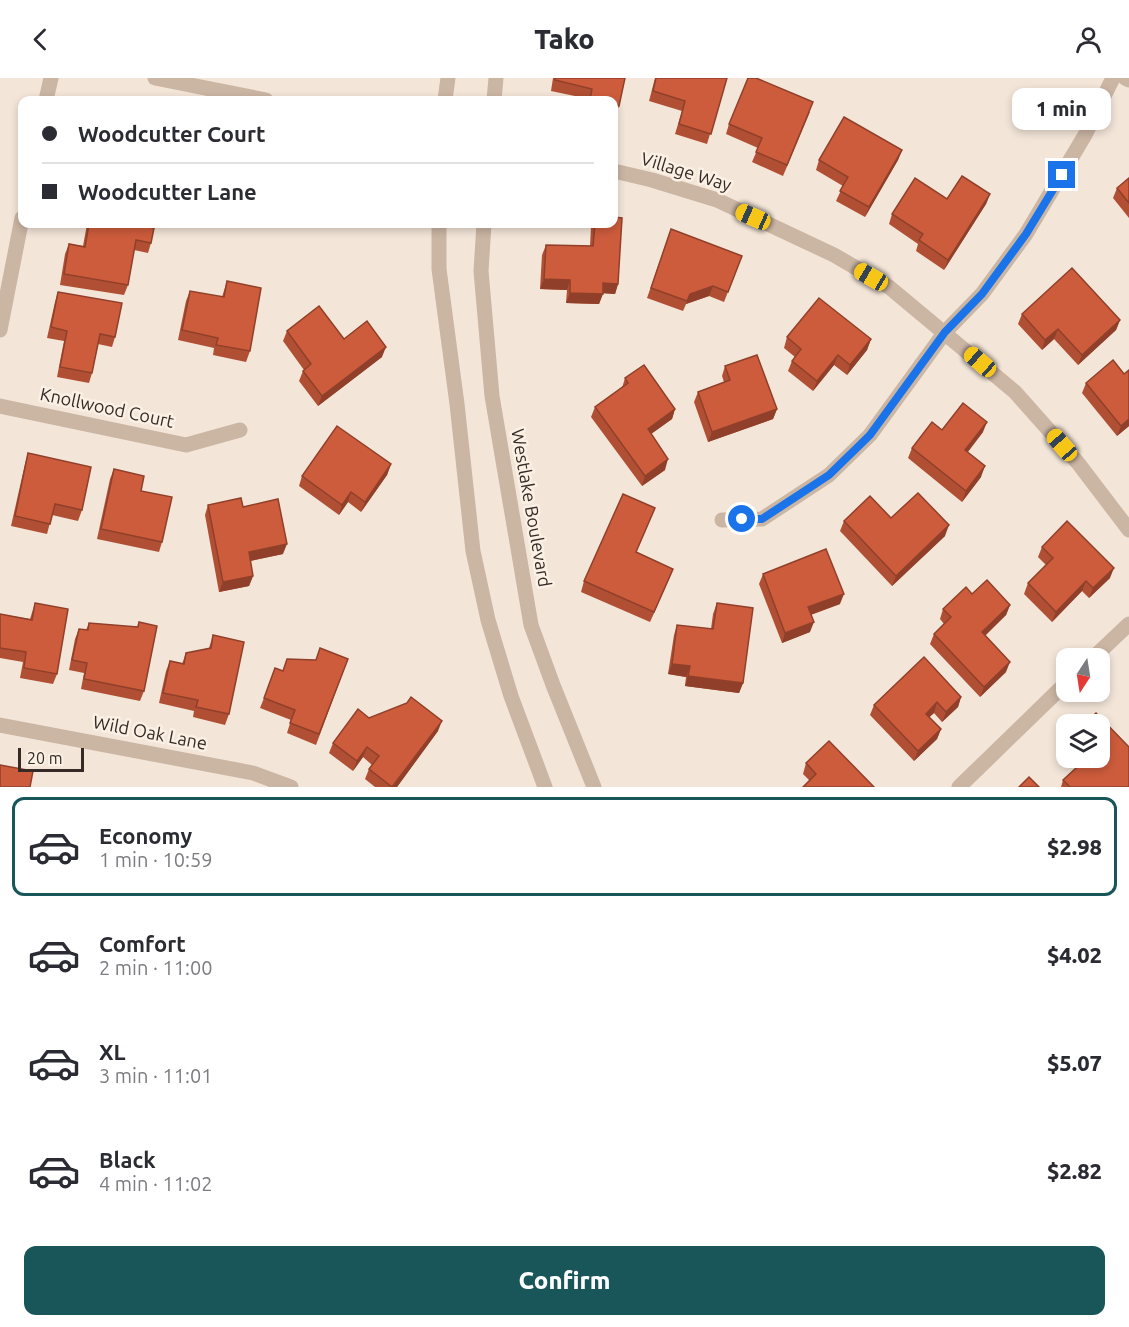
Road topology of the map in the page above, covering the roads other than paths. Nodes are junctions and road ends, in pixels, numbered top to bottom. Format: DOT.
graph roads {
  1 [pos="51,78"];
  2 [pos="156,78"];
  3 [pos="448,78"];
  4 [pos="496,78"];
  5 [pos="1113,78"];
  6 [pos="47,96"];
  7 [pos="246,96"];
  8 [pos="446,96"];
  9 [pos="494,96"];
  10 [pos="618,172"];
  11 [pos="20,228"];
  12 [pos="439,228"];
  13 [pos="484,228"];
  14 [pos="0,330"];
  15 [pos="945,332"];
  16 [pos="0,406"];
  17 [pos="240,430"];
  18 [pos="722,520"];
  19 [pos="1129,530"];
  20 [pos="1129,624"];
  21 [pos="1104,648"];
  22 [pos="1056,693"];
  23 [pos="0,725"];
  24 [pos="291,787"];
  25 [pos="544,787"];
  26 [pos="594,787"];
  27 [pos="959,787"];
  1 -- 6 [label="street"];
  2 -- 7 [label="street"];
  3 -- 8 [label="street"];
  4 -- 9 [label="street"];
  5 -- 15 [label="street"];
  10 -- 15 [label="street, Village Way"];
  11 -- 14 [label="street"];
  12 -- 25 [label="street"];
  13 -- 26 [label="street, Westlake Boulevard"];
  15 -- 18 [label="street"];
  15 -- 19 [label="street, Village Way"];
  16 -- 17 [label="street, Knollwood Court"];
  20 -- 21 [label="street"];
  22 -- 27 [label="street"];
  23 -- 24 [label="street, Wild Oak Lane"];
}
